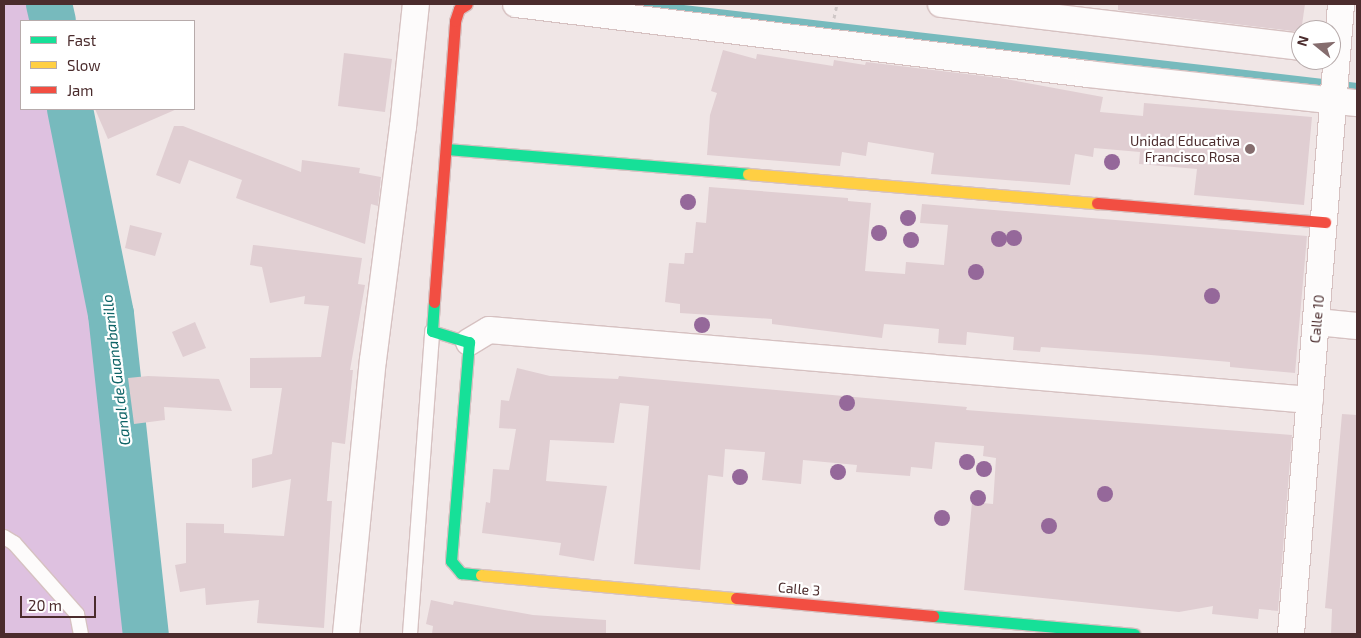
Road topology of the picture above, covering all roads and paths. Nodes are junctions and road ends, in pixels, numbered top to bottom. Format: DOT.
graph roads {
  1 [pos="416,4"];
  2 [pos="466,4"];
  3 [pos="516,4"];
  4 [pos="837,4"];
  5 [pos="941,4"];
  6 [pos="1341,4"];
  7 [pos="836,11"];
  8 [pos="1341,20"];
  9 [pos="1291,46"];
  10 [pos="1341,56"];
  11 [pos="1342,100"];
  12 [pos="446,148"];
  13 [pos="1325,222"];
  14 [pos="1317,322"];
  15 [pos="1357,326"];
  16 [pos="432,331"];
  17 [pos="469,342"];
  18 [pos="1310,400"];
  19 [pos="4,537"];
  20 [pos="81,634"];
  21 [pos="346,634"];
  22 [pos="410,634"];
  23 [pos="1134,634"];
  24 [pos="1291,634"];
  1 -- 21 [label="street"];
  2 -- 12 [label="street"];
  3 -- 11 [label="street"];
  4 -- 7 [label="path"];
  5 -- 9 [label="street"];
  6 -- 8 [label="street, Calle 10"];
  10 -- 11 [label="street, Calle 10"];
  11 -- 13 [label="street, Calle 10"];
  12 -- 13 [label="street"];
  12 -- 16 [label="street"];
  13 -- 14 [label="street, Calle 10"];
  14 -- 15 [label="street"];
  14 -- 18 [label="street, Calle 10"];
  16 -- 17 [label="street"];
  16 -- 22 [label="lane"];
  17 -- 18 [label="street"];
  17 -- 23 [label="street, Calle 3"];
  18 -- 24 [label="street, Calle 10"];
  19 -- 20 [label="lane"];
}
